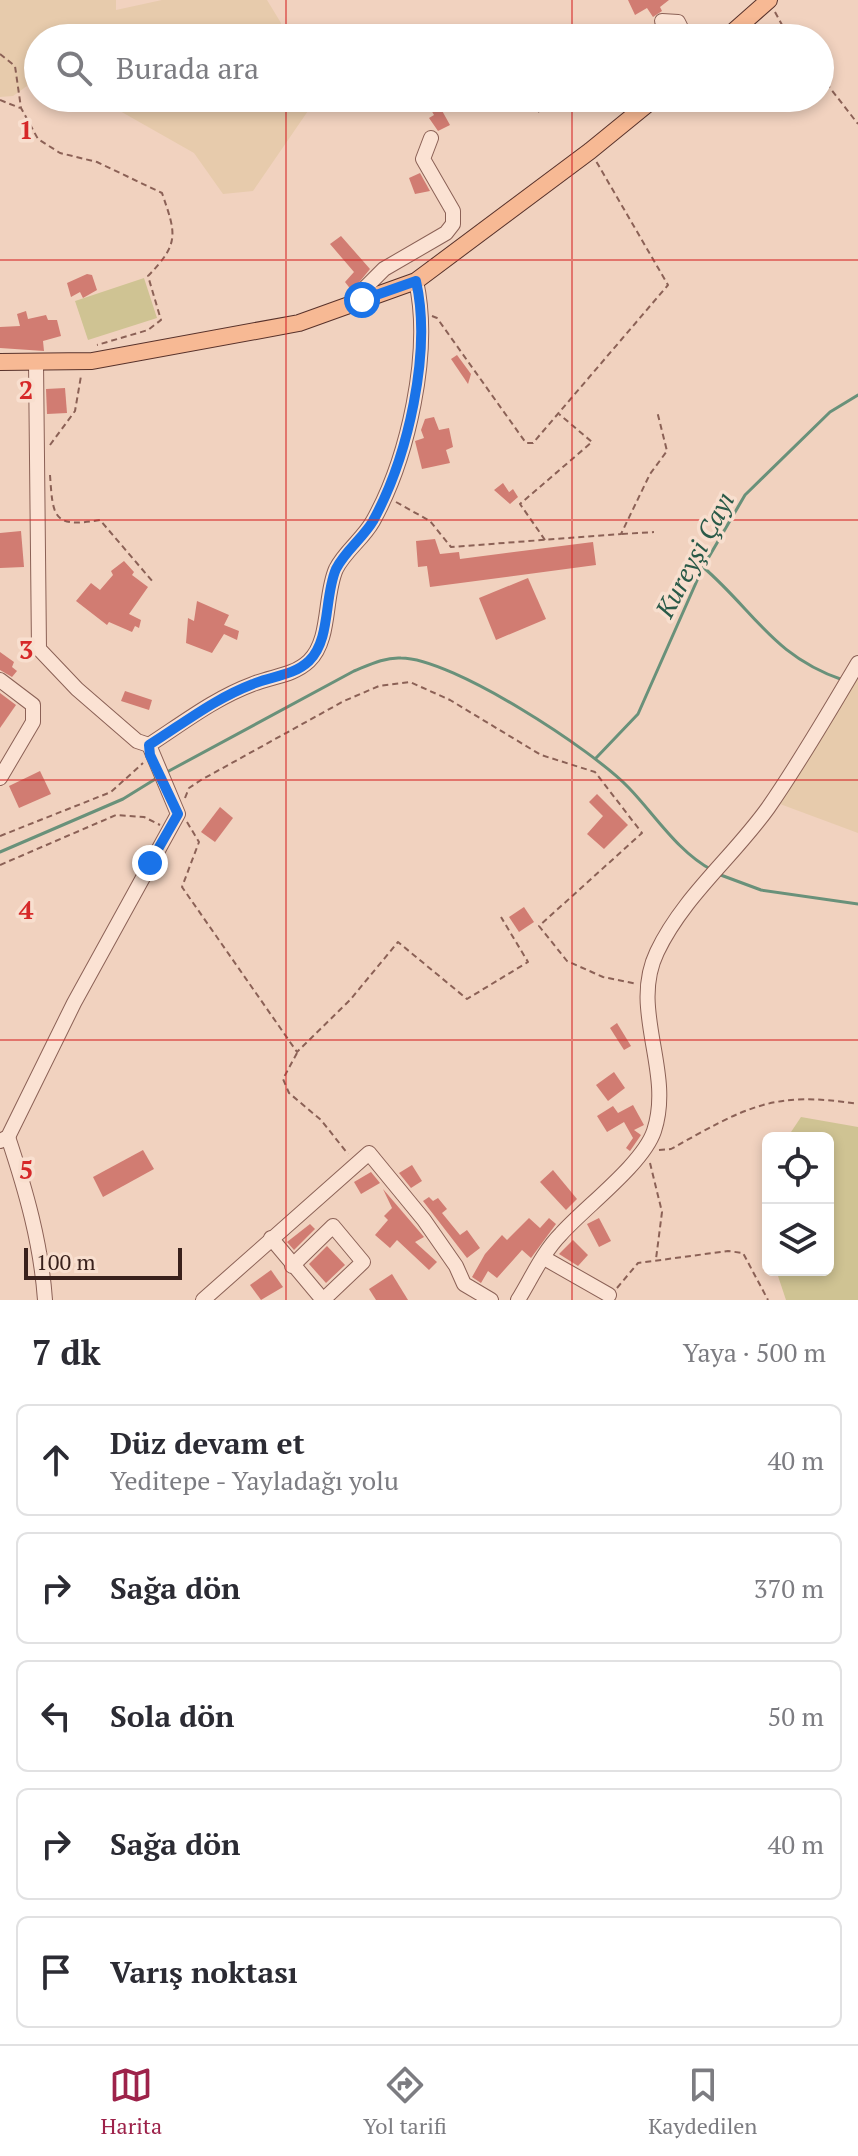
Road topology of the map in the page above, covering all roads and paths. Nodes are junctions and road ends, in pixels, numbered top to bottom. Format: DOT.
graph roads {
  1 [pos="768,0"];
  2 [pos="662,21"];
  3 [pos="679,24"];
  4 [pos="741,24"];
  5 [pos="781,24"];
  6 [pos="0,54"];
  7 [pos="834,93"];
  8 [pos="0,100"];
  9 [pos="21,108"];
  10 [pos="638,112"];
  11 [pos="858,124"];
  12 [pos="431,138"];
  13 [pos="590,151"];
  14 [pos="416,281"];
  15 [pos="362,300"];
  16 [pos="423,314"];
  17 [pos="84,361"];
  18 [pos="0,362"];
  19 [pos="36,362"];
  20 [pos="657,411"];
  21 [pos="558,414"];
  22 [pos="49,447"];
  23 [pos="50,462"];
  24 [pos="384,495"];
  25 [pos="654,532"];
  26 [pos="621,534"];
  27 [pos="546,541"];
  28 [pos="153,582"];
  29 [pos="856,666"];
  30 [pos="0,680"];
  31 [pos="150,750"];
  32 [pos="0,778"];
  33 [pos="178,814"];
  34 [pos="168,829"];
  35 [pos="0,836"];
  36 [pos="0,865"];
  37 [pos="501,917"];
  38 [pos="647,984"];
  39 [pos="297,1052"];
  40 [pos="858,1104"];
  41 [pos="4,1139"];
  42 [pos="644,1150"];
  43 [pos="356,1167"];
  44 [pos="271,1238"];
  45 [pos="544,1258"];
  46 [pos="656,1261"];
  47 [pos="292,1266"];
  48 [pos="609,1295"];
  49 [pos="45,1300"];
  50 [pos="203,1300"];
  51 [pos="323,1300"];
  52 [pos="491,1300"];
  53 [pos="518,1300"];
  54 [pos="768,1300"];
  1 -- 4 [label="main road"];
  1 -- 5 [label="path"];
  2 -- 3 [label="street"];
  6 -- 9 [label="path"];
  7 -- 11 [label="path"];
  8 -- 9 [label="path"];
  9 -- 17 [label="path"];
  10 -- 13 [label="main road"];
  12 -- 15 [label="street"];
  13 -- 14 [label="main road"];
  13 -- 21 [label="path"];
  14 -- 15 [label="main road"];
  14 -- 16 [label="street"];
  15 -- 17 [label="main road"];
  16 -- 21 [label="path"];
  16 -- 24 [label="street"];
  17 -- 19 [label="main road"];
  17 -- 22 [label="path"];
  18 -- 19 [label="main road"];
  19 -- 31 [label="street"];
  20 -- 26 [label="path"];
  21 -- 27 [label="path"];
  23 -- 28 [label="path"];
  24 -- 27 [label="path"];
  24 -- 31 [label="street"];
  25 -- 26 [label="path"];
  26 -- 27 [label="path"];
  29 -- 38 [label="street"];
  30 -- 32 [label="street"];
  31 -- 33 [label="street"];
  31 -- 35 [label="path"];
  33 -- 34 [label="street"];
  33 -- 38 [label="path"];
  33 -- 39 [label="path"];
  34 -- 36 [label="path"];
  34 -- 41 [label="street"];
  37 -- 39 [label="path"];
  38 -- 42 [label="street"];
  39 -- 43 [label="path"];
  40 -- 42 [label="path"];
  41 -- 49 [label="street"];
  42 -- 45 [label="street"];
  42 -- 46 [label="path"];
  43 -- 44 [label="street"];
  43 -- 52 [label="street"];
  44 -- 47 [label="street"];
  44 -- 50 [label="street"];
  45 -- 48 [label="street"];
  45 -- 53 [label="street"];
  46 -- 48 [label="path"];
  46 -- 54 [label="path"];
  47 -- 51 [label="street"];
  47 -- 51 [label="street"];
}
